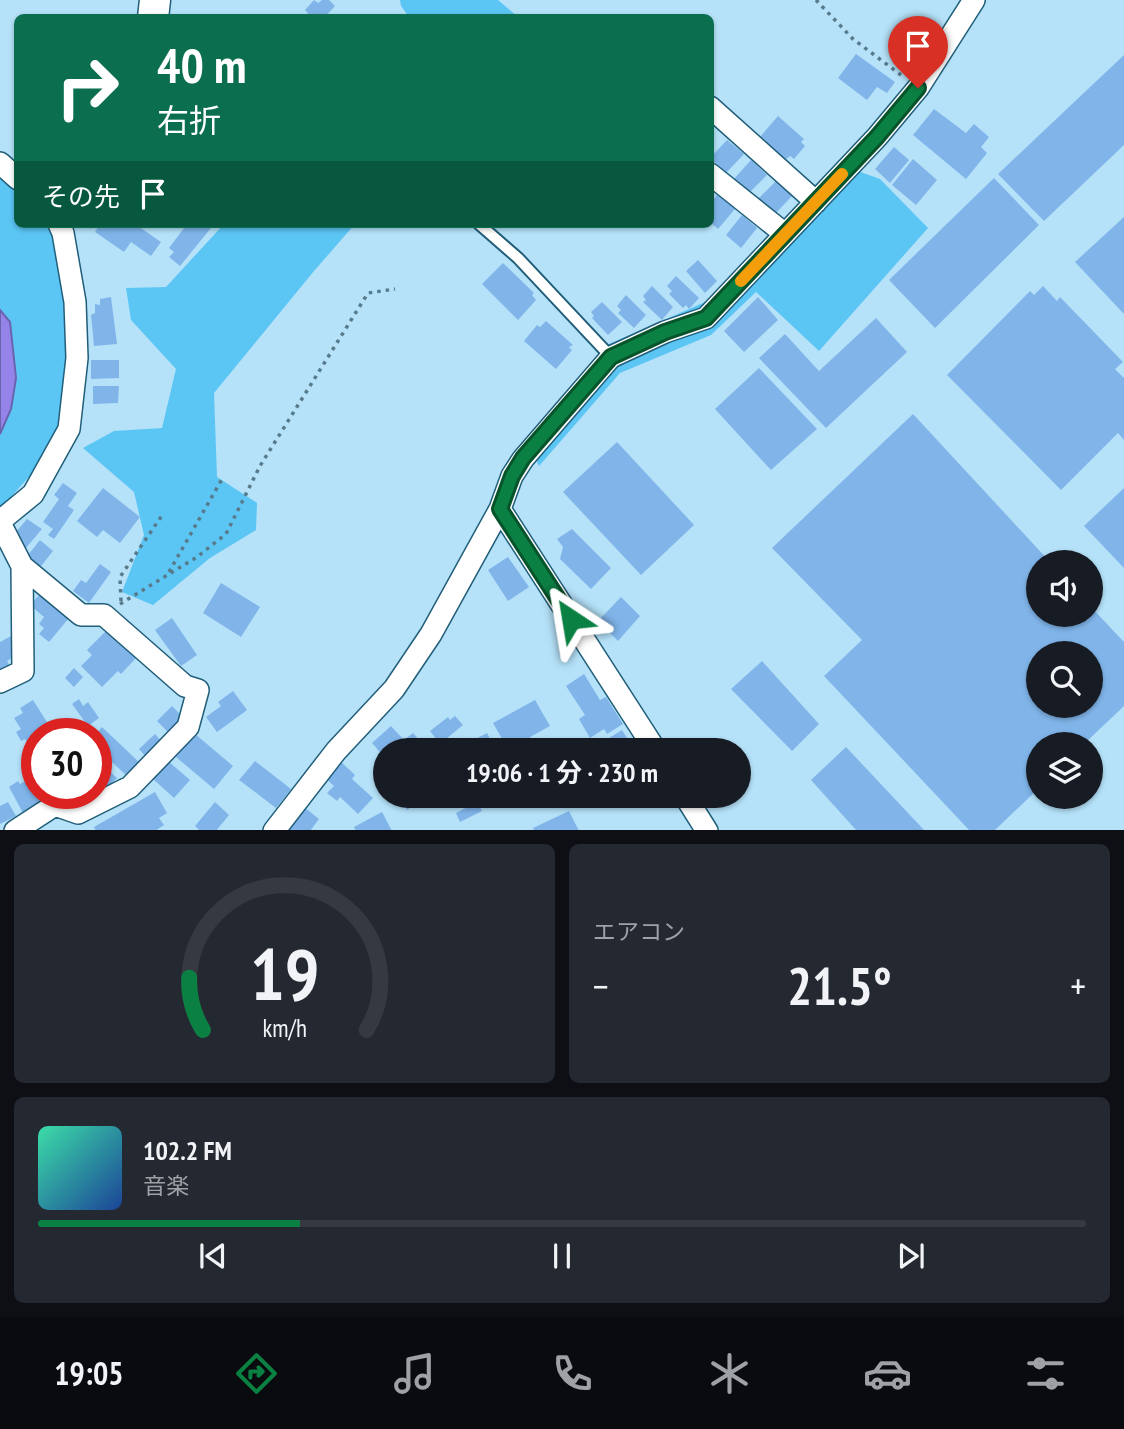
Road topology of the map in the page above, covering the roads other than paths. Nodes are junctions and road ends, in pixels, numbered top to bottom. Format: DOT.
graph roads {
  1 [pos="974,0"];
  2 [pos="714,111"];
  3 [pos="0,163"];
  4 [pos="14,176"];
  5 [pos="714,177"];
  6 [pos="816,202"];
  7 [pos="61,228"];
  8 [pos="484,228"];
  9 [pos="785,234"];
  10 [pos="611,357"];
  11 [pos="500,509"];
  12 [pos="0,522"];
  13 [pos="22,566"];
  14 [pos="0,682"];
  15 [pos="648,738"];
  16 [pos="693,808"];
  17 [pos="17,830"];
  18 [pos="275,830"];
  19 [pos="706,830"];
  1 -- 6 [label="street"];
  2 -- 6 [label="street"];
  3 -- 4 [label="street"];
  5 -- 9 [label="street"];
  6 -- 9 [label="street"];
  7 -- 12 [label="street"];
  8 -- 10 [label="lane"];
  9 -- 10 [label="street"];
  10 -- 11 [label="street"];
  11 -- 15 [label="street"];
  11 -- 18 [label="street"];
  12 -- 13 [label="street"];
  13 -- 14 [label="street"];
  13 -- 17 [label="street"];
  16 -- 19 [label="street"];
}
